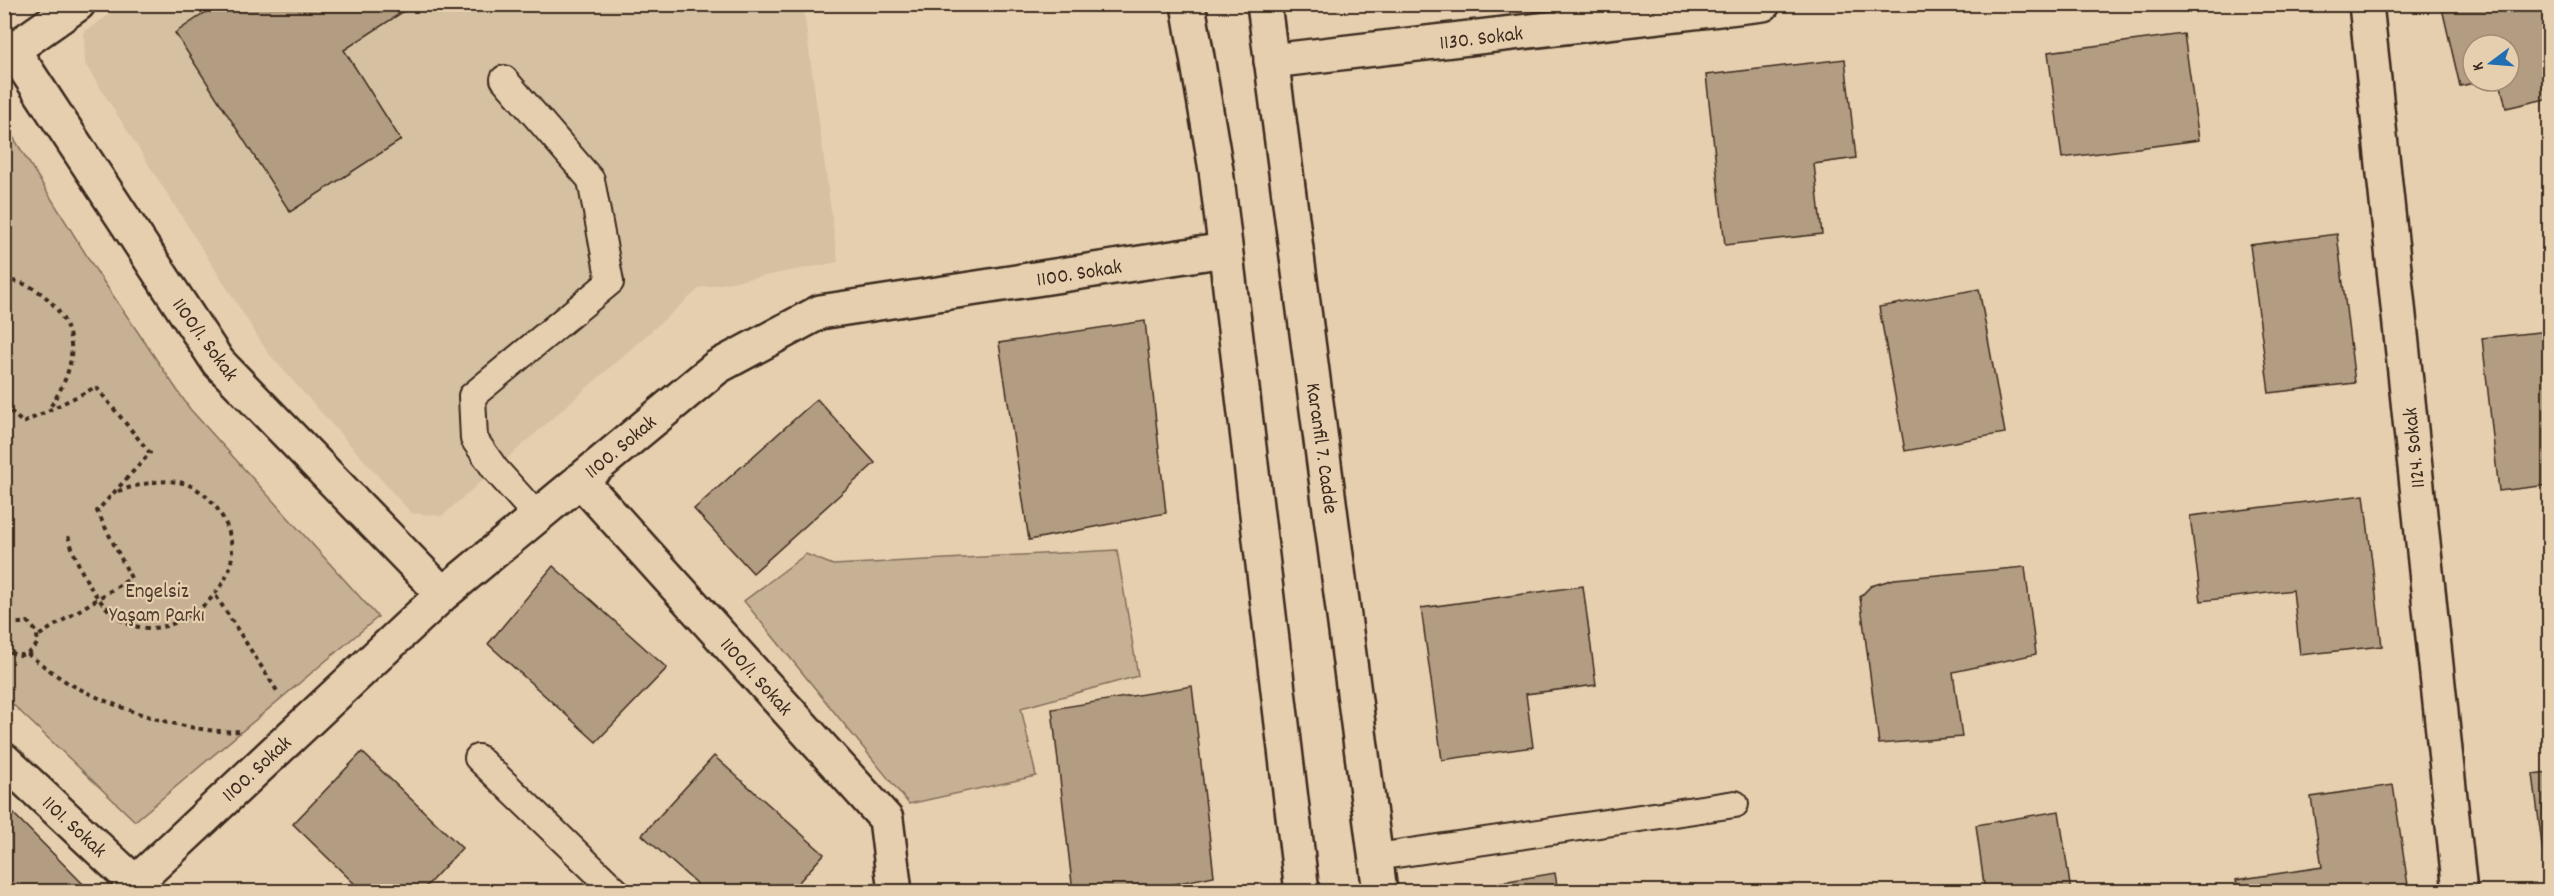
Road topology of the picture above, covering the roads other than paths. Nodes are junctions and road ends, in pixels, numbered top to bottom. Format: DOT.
graph roads {
  1 [pos="78,4"];
  2 [pos="1188,4"];
  3 [pos="1264,4"];
  4 [pos="1763,4"];
  5 [pos="2366,4"];
  6 [pos="9,53"];
  7 [pos="1271,61"];
  8 [pos="504,80"];
  9 [pos="1225,250"];
  10 [pos="580,480"];
  11 [pos="537,516"];
  12 [pos="443,594"];
  13 [pos="478,758"];
  14 [pos="4,760"];
  15 [pos="1735,804"];
  16 [pos="1376,856"];
  17 [pos="140,887"];
  18 [pos="617,891"];
  19 [pos="895,891"];
  20 [pos="1302,891"];
  21 [pos="1380,891"];
  22 [pos="2460,891"];
  1 -- 6 [label="street"];
  2 -- 9 [label="street"];
  3 -- 7 [label="street, Karanfil 7. Cadde"];
  4 -- 7 [label="street, 1130. Sokak"];
  5 -- 22 [label="street, 1124. Sokak"];
  6 -- 12 [label="street, 1100/1. Sokak"];
  7 -- 16 [label="street, Karanfil 7. Cadde"];
  8 -- 11 [label="lane"];
  9 -- 10 [label="street, 1100. Sokak"];
  9 -- 20 [label="street"];
  10 -- 11 [label="street, 1100. Sokak"];
  10 -- 19 [label="street, 1100/1. Sokak"];
  11 -- 12 [label="street, 1100. Sokak"];
  12 -- 17 [label="street, 1100. Sokak"];
  13 -- 18 [label="lane"];
  14 -- 17 [label="street, 1101. Sokak"];
  15 -- 16 [label="lane"];
  16 -- 21 [label="street, Karanfil 7. Cadde"];
}
